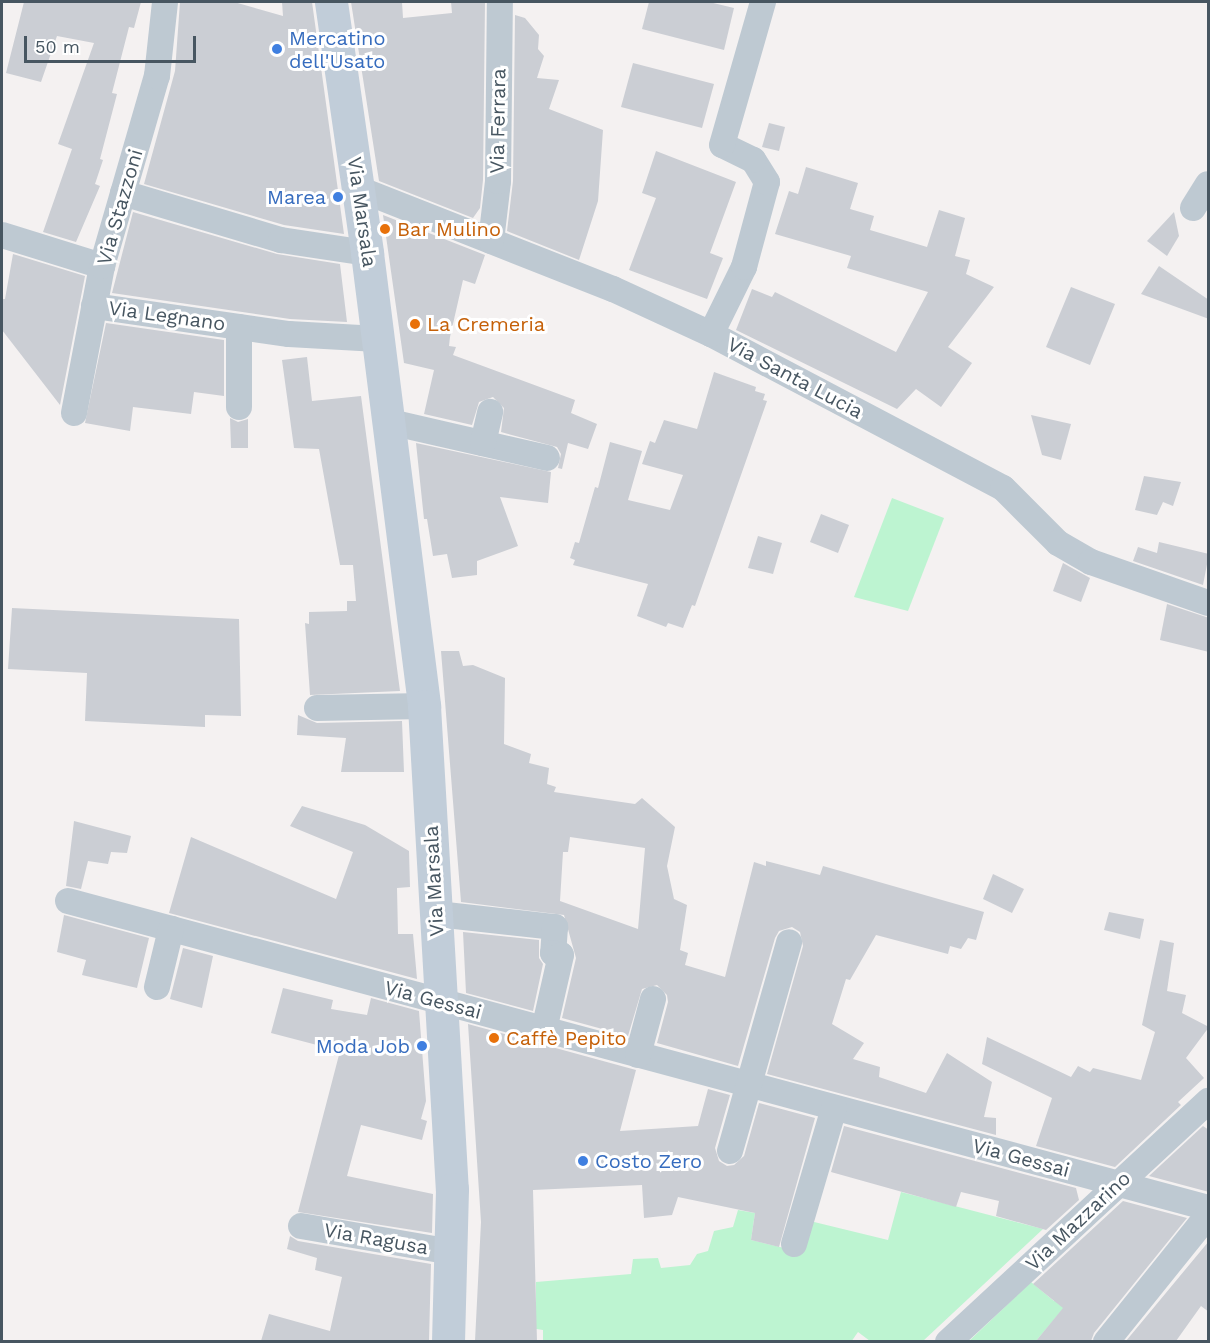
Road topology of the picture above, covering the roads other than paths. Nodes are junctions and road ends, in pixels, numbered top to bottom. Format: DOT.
graph roads {
  1 [pos="165,2"];
  2 [pos="331,2"];
  3 [pos="500,2"];
  4 [pos="763,2"];
  5 [pos="1209,184"];
  6 [pos="359,189"];
  7 [pos="123,193"];
  8 [pos="1193,207"];
  9 [pos="2,235"];
  10 [pos="491,241"];
  11 [pos="368,253"];
  12 [pos="102,266"];
  13 [pos="94,306"];
  14 [pos="239,327"];
  15 [pos="711,334"];
  16 [pos="378,339"];
  17 [pos="239,407"];
  18 [pos="490,412"];
  19 [pos="74,413"];
  20 [pos="390,422"];
  21 [pos="483,443"];
  22 [pos="547,458"];
  23 [pos="1209,603"];
  24 [pos="424,706"];
  25 [pos="317,708"];
  26 [pos="68,901"];
  27 [pos="437,914"];
  28 [pos="171,929"];
  29 [pos="789,942"];
  30 [pos="157,987"];
  31 [pos="653,999"];
  32 [pos="439,1002"];
  33 [pos="544,1030"];
  34 [pos="638,1055"];
  35 [pos="748,1085"];
  36 [pos="1209,1101"];
  37 [pos="834,1108"];
  38 [pos="730,1151"];
  39 [pos="1118,1184"];
  40 [pos="1209,1208"];
  41 [pos="1209,1215"];
  42 [pos="301,1226"];
  43 [pos="794,1244"];
  44 [pos="452,1252"];
  45 [pos="448,1341"];
  46 [pos="948,1341"];
  47 [pos="1106,1341"];
  1 -- 7 [label="street, Via Stazzoni"];
  2 -- 6 [label="main road, Via Marsala"];
  3 -- 10 [label="street, Via Ferrara"];
  4 -- 15 [label="street"];
  5 -- 8 [label="street"];
  6 -- 10 [label="street, Via Santa Lucia"];
  6 -- 11 [label="main road, Via Marsala"];
  7 -- 11 [label="street"];
  7 -- 12 [label="street, Via Stazzoni"];
  9 -- 12 [label="street"];
  10 -- 15 [label="street, Via Santa Lucia"];
  11 -- 16 [label="main road, Via Marsala"];
  12 -- 13 [label="street, Via Stazzoni"];
  13 -- 14 [label="street, Via Legnano"];
  13 -- 19 [label="street, Via Stazzoni"];
  14 -- 16 [label="street, Via Legnano"];
  14 -- 17 [label="street, Via Legnano"];
  15 -- 23 [label="street, Via Santa Lucia"];
  16 -- 20 [label="main road, Via Marsala"];
  18 -- 21 [label="street"];
  20 -- 21 [label="street"];
  20 -- 24 [label="main road, Via Marsala"];
  21 -- 22 [label="street"];
  24 -- 25 [label="street"];
  24 -- 27 [label="main road, Via Marsala"];
  26 -- 28 [label="street, Via Gessai"];
  27 -- 32 [label="main road, Via Marsala"];
  27 -- 33 [label="street"];
  28 -- 30 [label="street"];
  28 -- 32 [label="street, Via Gessai"];
  29 -- 35 [label="street"];
  31 -- 34 [label="street"];
  32 -- 33 [label="street, Via Gessai"];
  32 -- 44 [label="main road, Via Marsala"];
  33 -- 34 [label="street, Via Gessai"];
  34 -- 35 [label="street, Via Gessai"];
  35 -- 37 [label="street, Via Gessai"];
  35 -- 38 [label="street"];
  36 -- 39 [label="street, Via Mazzarino"];
  37 -- 39 [label="street, Via Gessai"];
  37 -- 43 [label="street"];
  39 -- 40 [label="street, Via Gessai"];
  39 -- 46 [label="street, Via Mazzarino"];
  41 -- 47 [label="street"];
  42 -- 44 [label="street, Via Ragusa"];
  44 -- 45 [label="main road, Via Marsala"];
}
